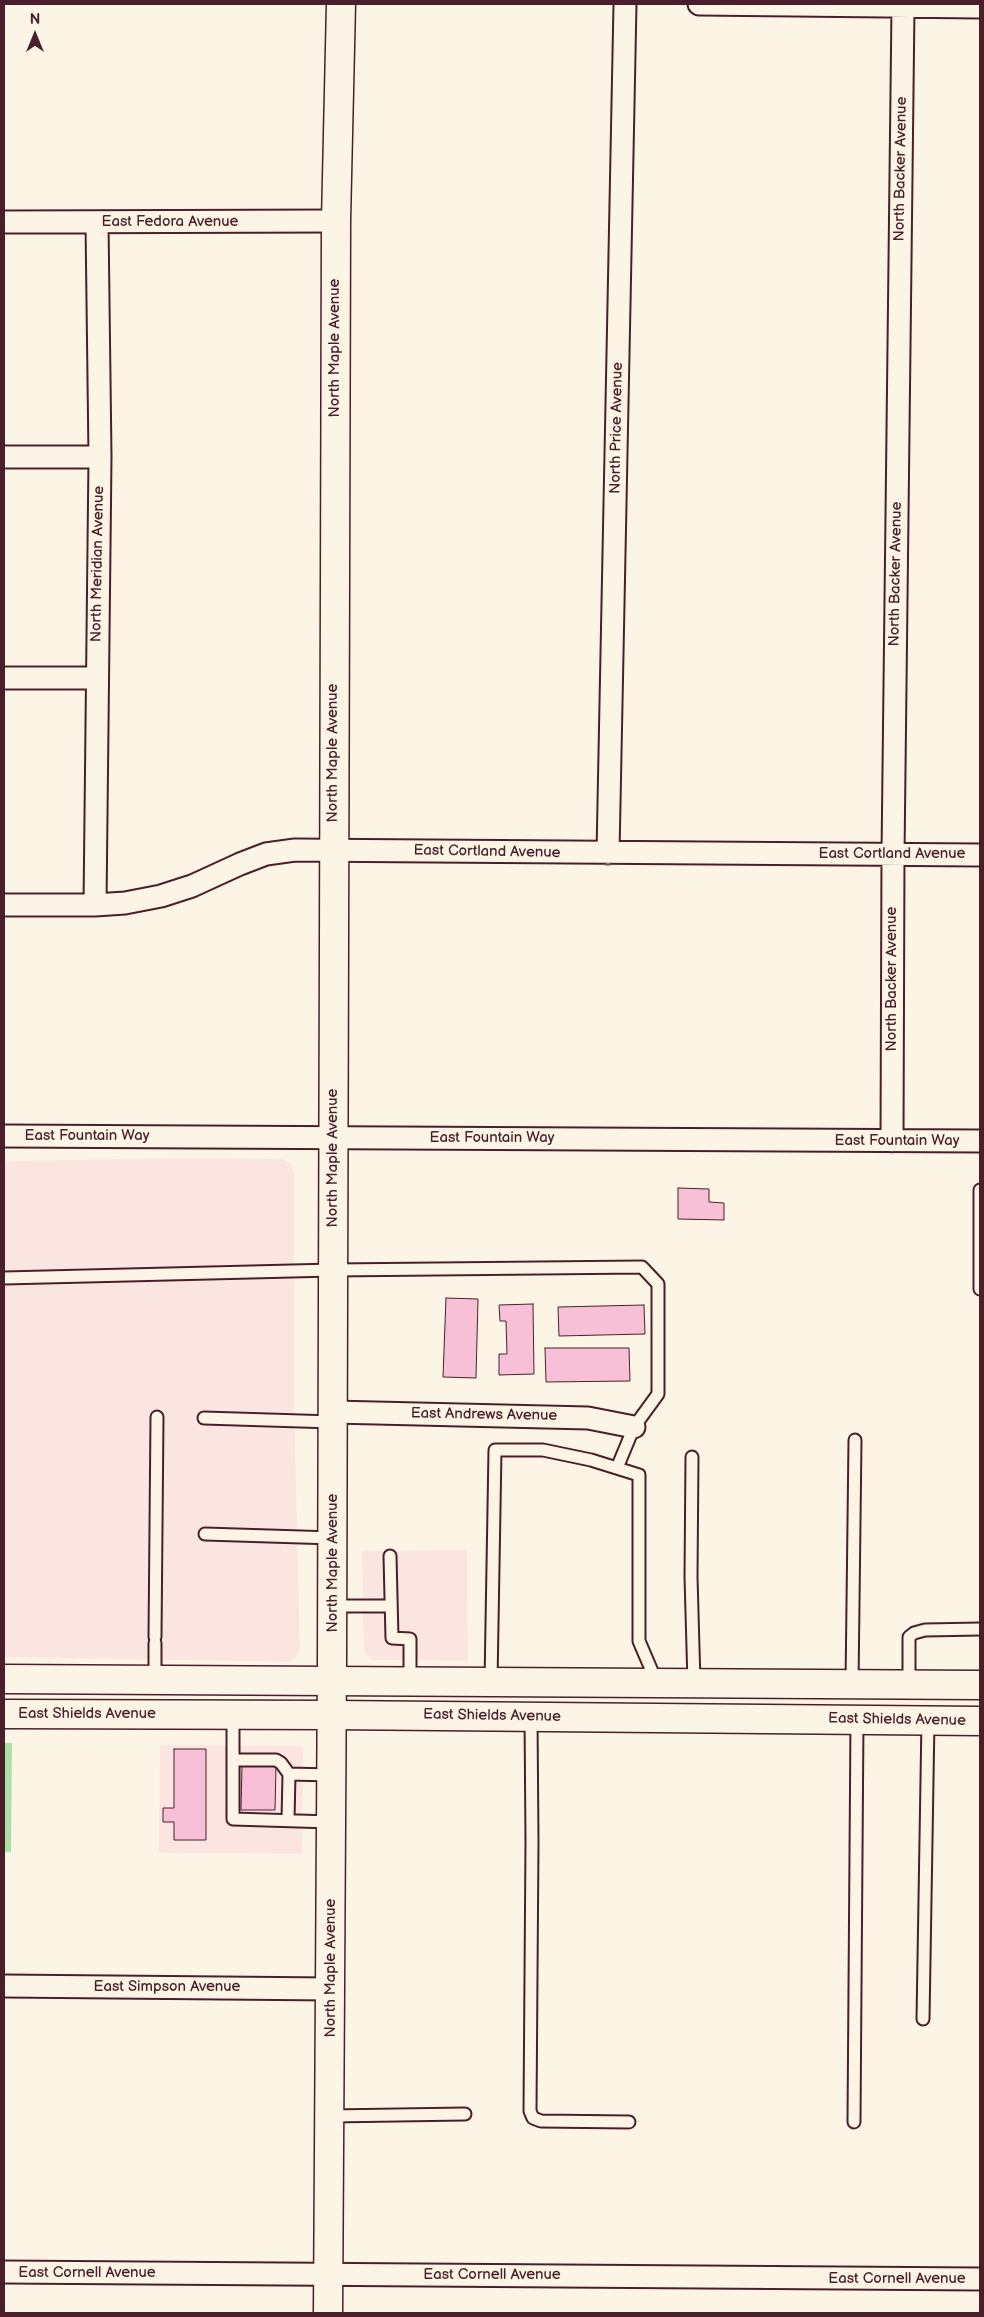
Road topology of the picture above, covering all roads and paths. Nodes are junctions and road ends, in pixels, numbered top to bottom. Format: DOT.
graph roads {
  1 [pos="341,4"];
  2 [pos="625,4"];
  3 [pos="699,4"];
  4 [pos="903,7"];
  5 [pos="980,7"];
  6 [pos="336,221"];
  7 [pos="4,222"];
  8 [pos="97,223"];
  9 [pos="4,456"];
  10 [pos="100,456"];
  11 [pos="4,678"];
  12 [pos="96,678"];
  13 [pos="333,851"];
  14 [pos="608,853"];
  15 [pos="893,854"];
  16 [pos="980,855"];
  17 [pos="4,905"];
  18 [pos="95,905"];
  19 [pos="4,1136"];
  20 [pos="333,1137"];
  21 [pos="892,1141"];
  22 [pos="980,1141"];
  23 [pos="980,1190"];
  24 [pos="333,1270"];
  25 [pos="4,1278"];
  26 [pos="980,1289"];
  27 [pos="157,1416"];
  28 [pos="333,1417"];
  29 [pos="204,1418"];
  30 [pos="634,1427"];
  31 [pos="855,1440"];
  32 [pos="692,1457"];
  33 [pos="617,1468"];
  34 [pos="205,1534"];
  35 [pos="333,1538"];
  36 [pos="390,1556"];
  37 [pos="332,1606"];
  38 [pos="391,1606"];
  39 [pos="980,1629"];
  40 [pos="4,1679"];
  41 [pos="155,1680"];
  42 [pos="332,1680"];
  43 [pos="410,1681"];
  44 [pos="491,1682"];
  45 [pos="657,1683"];
  46 [pos="694,1683"];
  47 [pos="852,1684"];
  48 [pos="908,1685"];
  49 [pos="980,1685"];
  50 [pos="980,1708"];
  51 [pos="4,1714"];
  52 [pos="233,1714"];
  53 [pos="332,1715"];
  54 [pos="530,1717"];
  55 [pos="857,1720"];
  56 [pos="928,1720"];
  57 [pos="980,1721"];
  58 [pos="234,1760"];
  59 [pos="289,1774"];
  60 [pos="332,1775"];
  61 [pos="288,1820"];
  62 [pos="331,1822"];
  63 [pos="4,1986"];
  64 [pos="331,1989"];
  65 [pos="923,2019"];
  66 [pos="464,2114"];
  67 [pos="330,2116"];
  68 [pos="630,2122"];
  69 [pos="854,2122"];
  70 [pos="4,2272"];
  71 [pos="328,2274"];
  72 [pos="980,2279"];
  73 [pos="328,2313"];
  1 -- 6 [label="street, North Maple Avenue"];
  2 -- 14 [label="street, North Price Avenue"];
  3 -- 4 [label="street"];
  4 -- 5 [label="street"];
  4 -- 15 [label="street, North Backer Avenue"];
  6 -- 8 [label="street, East Fedora Avenue"];
  6 -- 13 [label="street, North Maple Avenue"];
  7 -- 8 [label="street, East Fedora Avenue"];
  8 -- 10 [label="street, North Meridian Avenue"];
  9 -- 10 [label="street"];
  10 -- 12 [label="street, North Meridian Avenue"];
  11 -- 12 [label="street"];
  12 -- 18 [label="street, North Meridian Avenue"];
  13 -- 14 [label="street, East Cortland Avenue"];
  13 -- 18 [label="street, East Cortland Avenue"];
  13 -- 20 [label="street, North Maple Avenue"];
  14 -- 15 [label="street, East Cortland Avenue"];
  15 -- 16 [label="street, East Cortland Avenue"];
  15 -- 21 [label="street, North Backer Avenue"];
  17 -- 18 [label="street, East Cortland Avenue"];
  19 -- 20 [label="street, East Fountain Way"];
  20 -- 21 [label="street, East Fountain Way"];
  20 -- 24 [label="street, North Maple Avenue"];
  21 -- 22 [label="street, East Fountain Way"];
  23 -- 26 [label="lane"];
  24 -- 25 [label="lane"];
  24 -- 28 [label="street, North Maple Avenue"];
  24 -- 30 [label="lane"];
  27 -- 41 [label="lane"];
  28 -- 29 [label="lane"];
  28 -- 30 [label="street, East Andrews Avenue"];
  28 -- 35 [label="street, North Maple Avenue"];
  30 -- 33 [label="lane"];
  31 -- 47 [label="lane"];
  32 -- 46 [label="lane"];
  33 -- 44 [label="lane"];
  33 -- 45 [label="lane"];
  34 -- 35 [label="lane"];
  35 -- 37 [label="street, North Maple Avenue"];
  36 -- 38 [label="lane"];
  37 -- 38 [label="lane"];
  37 -- 42 [label="street, North Maple Avenue"];
  38 -- 43 [label="lane"];
  39 -- 48 [label="lane"];
  40 -- 41 [label="street"];
  41 -- 42 [label="street"];
  42 -- 43 [label="street"];
  42 -- 53 [label="street, North Maple Avenue"];
  43 -- 44 [label="street"];
  44 -- 45 [label="street"];
  45 -- 46 [label="street"];
  46 -- 47 [label="street"];
  47 -- 48 [label="street"];
  48 -- 49 [label="street"];
  50 -- 56 [label="street"];
  51 -- 52 [label="street, East Shields Avenue"];
  52 -- 53 [label="street, East Shields Avenue"];
  52 -- 58 [label="lane"];
  53 -- 54 [label="street, East Shields Avenue"];
  53 -- 60 [label="street, North Maple Avenue"];
  54 -- 55 [label="street, East Shields Avenue"];
  54 -- 68 [label="lane"];
  55 -- 56 [label="street, East Shields Avenue"];
  55 -- 69 [label="lane"];
  56 -- 57 [label="street, East Shields Avenue"];
  56 -- 65 [label="lane"];
  58 -- 59 [label="lane"];
  58 -- 61 [label="lane"];
  59 -- 60 [label="lane"];
  59 -- 61 [label="lane"];
  60 -- 62 [label="street, North Maple Avenue"];
  61 -- 62 [label="lane"];
  62 -- 64 [label="street, North Maple Avenue"];
  63 -- 64 [label="street, East Simpson Avenue"];
  64 -- 67 [label="street, North Maple Avenue"];
  66 -- 67 [label="lane"];
  67 -- 71 [label="street, North Maple Avenue"];
  70 -- 71 [label="street, East Cornell Avenue"];
  71 -- 72 [label="street, East Cornell Avenue"];
  71 -- 73 [label="street, North Maple Avenue"];
}
